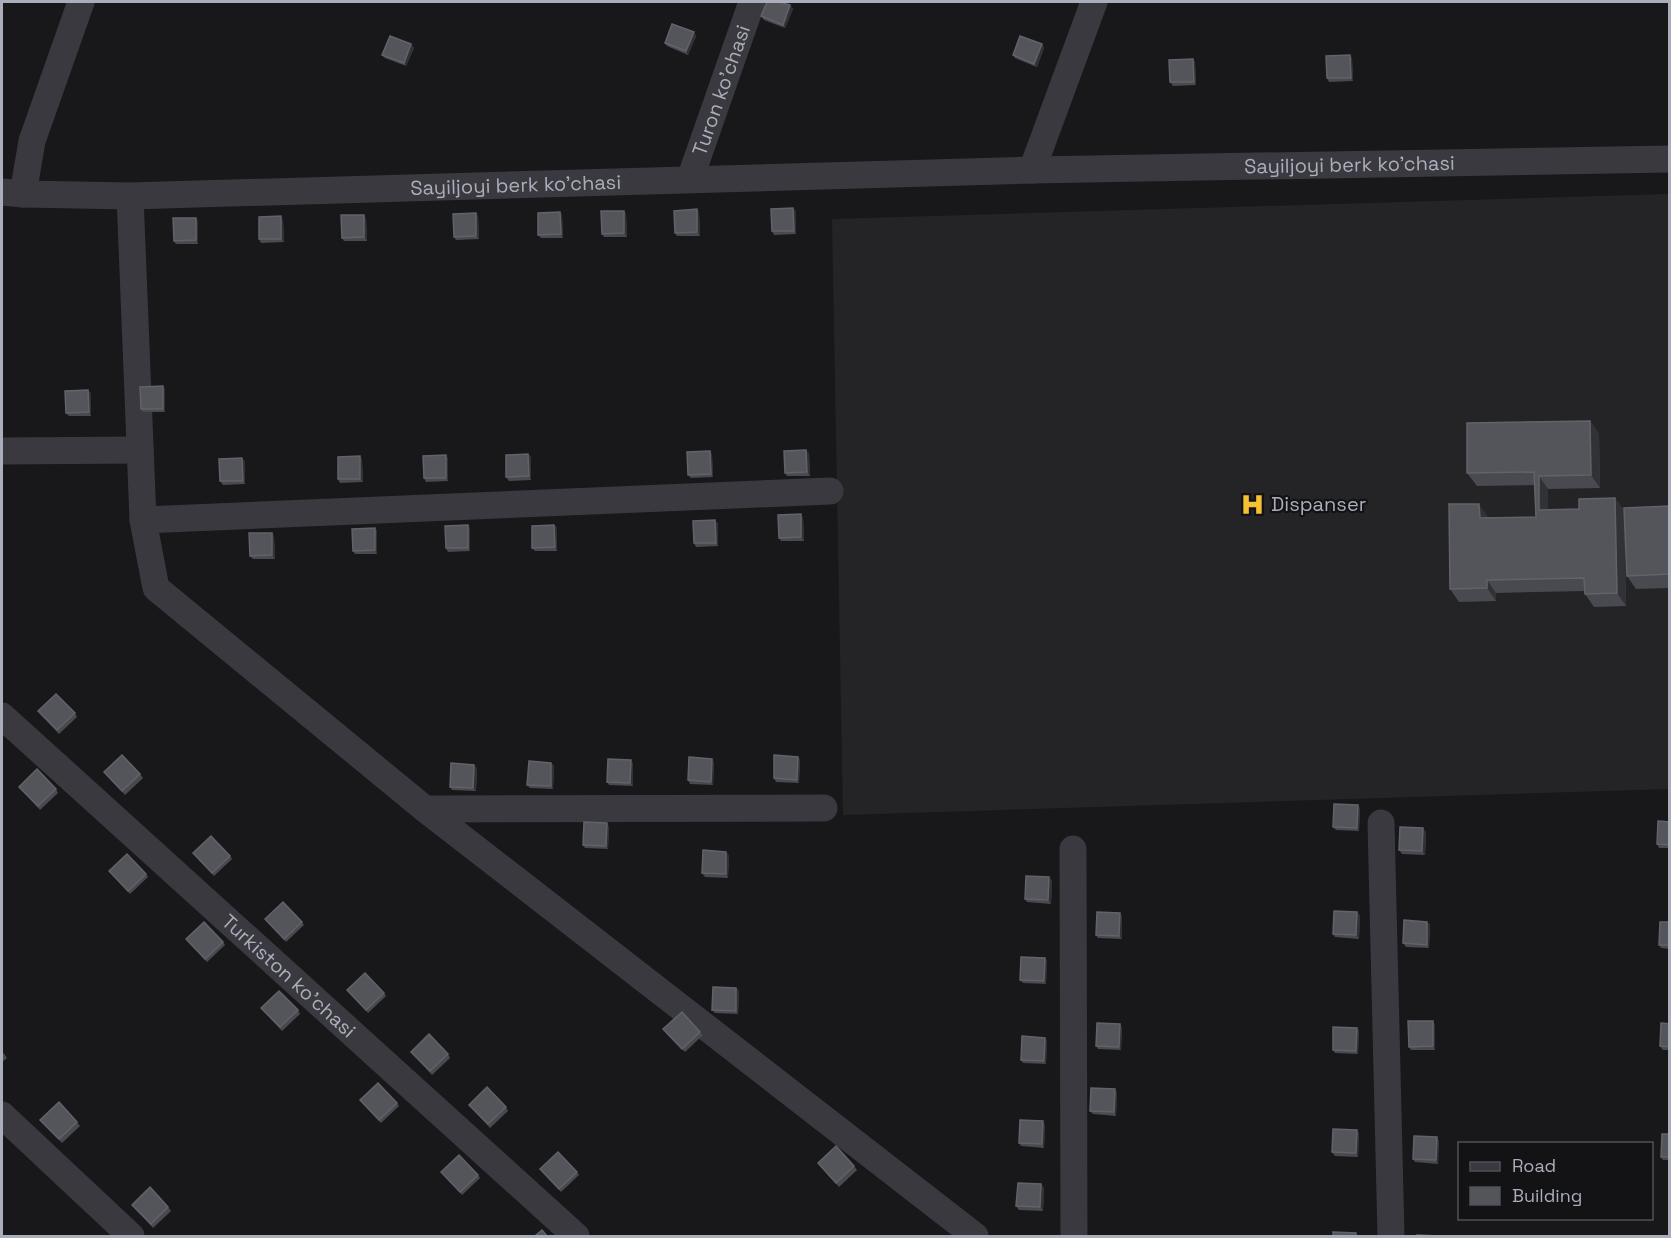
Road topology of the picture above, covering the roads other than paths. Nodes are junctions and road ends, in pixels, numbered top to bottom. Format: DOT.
graph roads {
  1 [pos="81,2"];
  2 [pos="752,2"];
  3 [pos="1094,2"];
  4 [pos="1670,159"];
  5 [pos="1032,170"];
  6 [pos="690,179"];
  7 [pos="12,193"];
  8 [pos="130,196"];
  9 [pos="140,450"];
  10 [pos="2,451"];
  11 [pos="830,491"];
  12 [pos="143,520"];
  13 [pos="2,716"];
  14 [pos="824,808"];
  15 [pos="425,809"];
  16 [pos="1380,823"];
  17 [pos="1073,849"];
  18 [pos="2,1115"];
  19 [pos="131,1236"];
  20 [pos="576,1236"];
  21 [pos="975,1236"];
  22 [pos="1074,1236"];
  23 [pos="1391,1236"];
  1 -- 7 [label="street"];
  2 -- 6 [label="street, Turon ko'chasi"];
  3 -- 5 [label="street"];
  4 -- 5 [label="street, Sayiljoyi berk ko'chasi"];
  5 -- 6 [label="street, Sayiljoyi berk ko'chasi"];
  6 -- 8 [label="street, Sayiljoyi berk ko'chasi"];
  7 -- 8 [label="street, Sayiljoyi berk ko'chasi"];
  8 -- 9 [label="street"];
  9 -- 10 [label="street"];
  9 -- 12 [label="street"];
  11 -- 12 [label="street"];
  12 -- 15 [label="street"];
  13 -- 20 [label="street, Turkiston ko'chasi"];
  14 -- 15 [label="street"];
  15 -- 21 [label="street"];
  16 -- 23 [label="street"];
  17 -- 22 [label="street"];
  18 -- 19 [label="street"];
}
